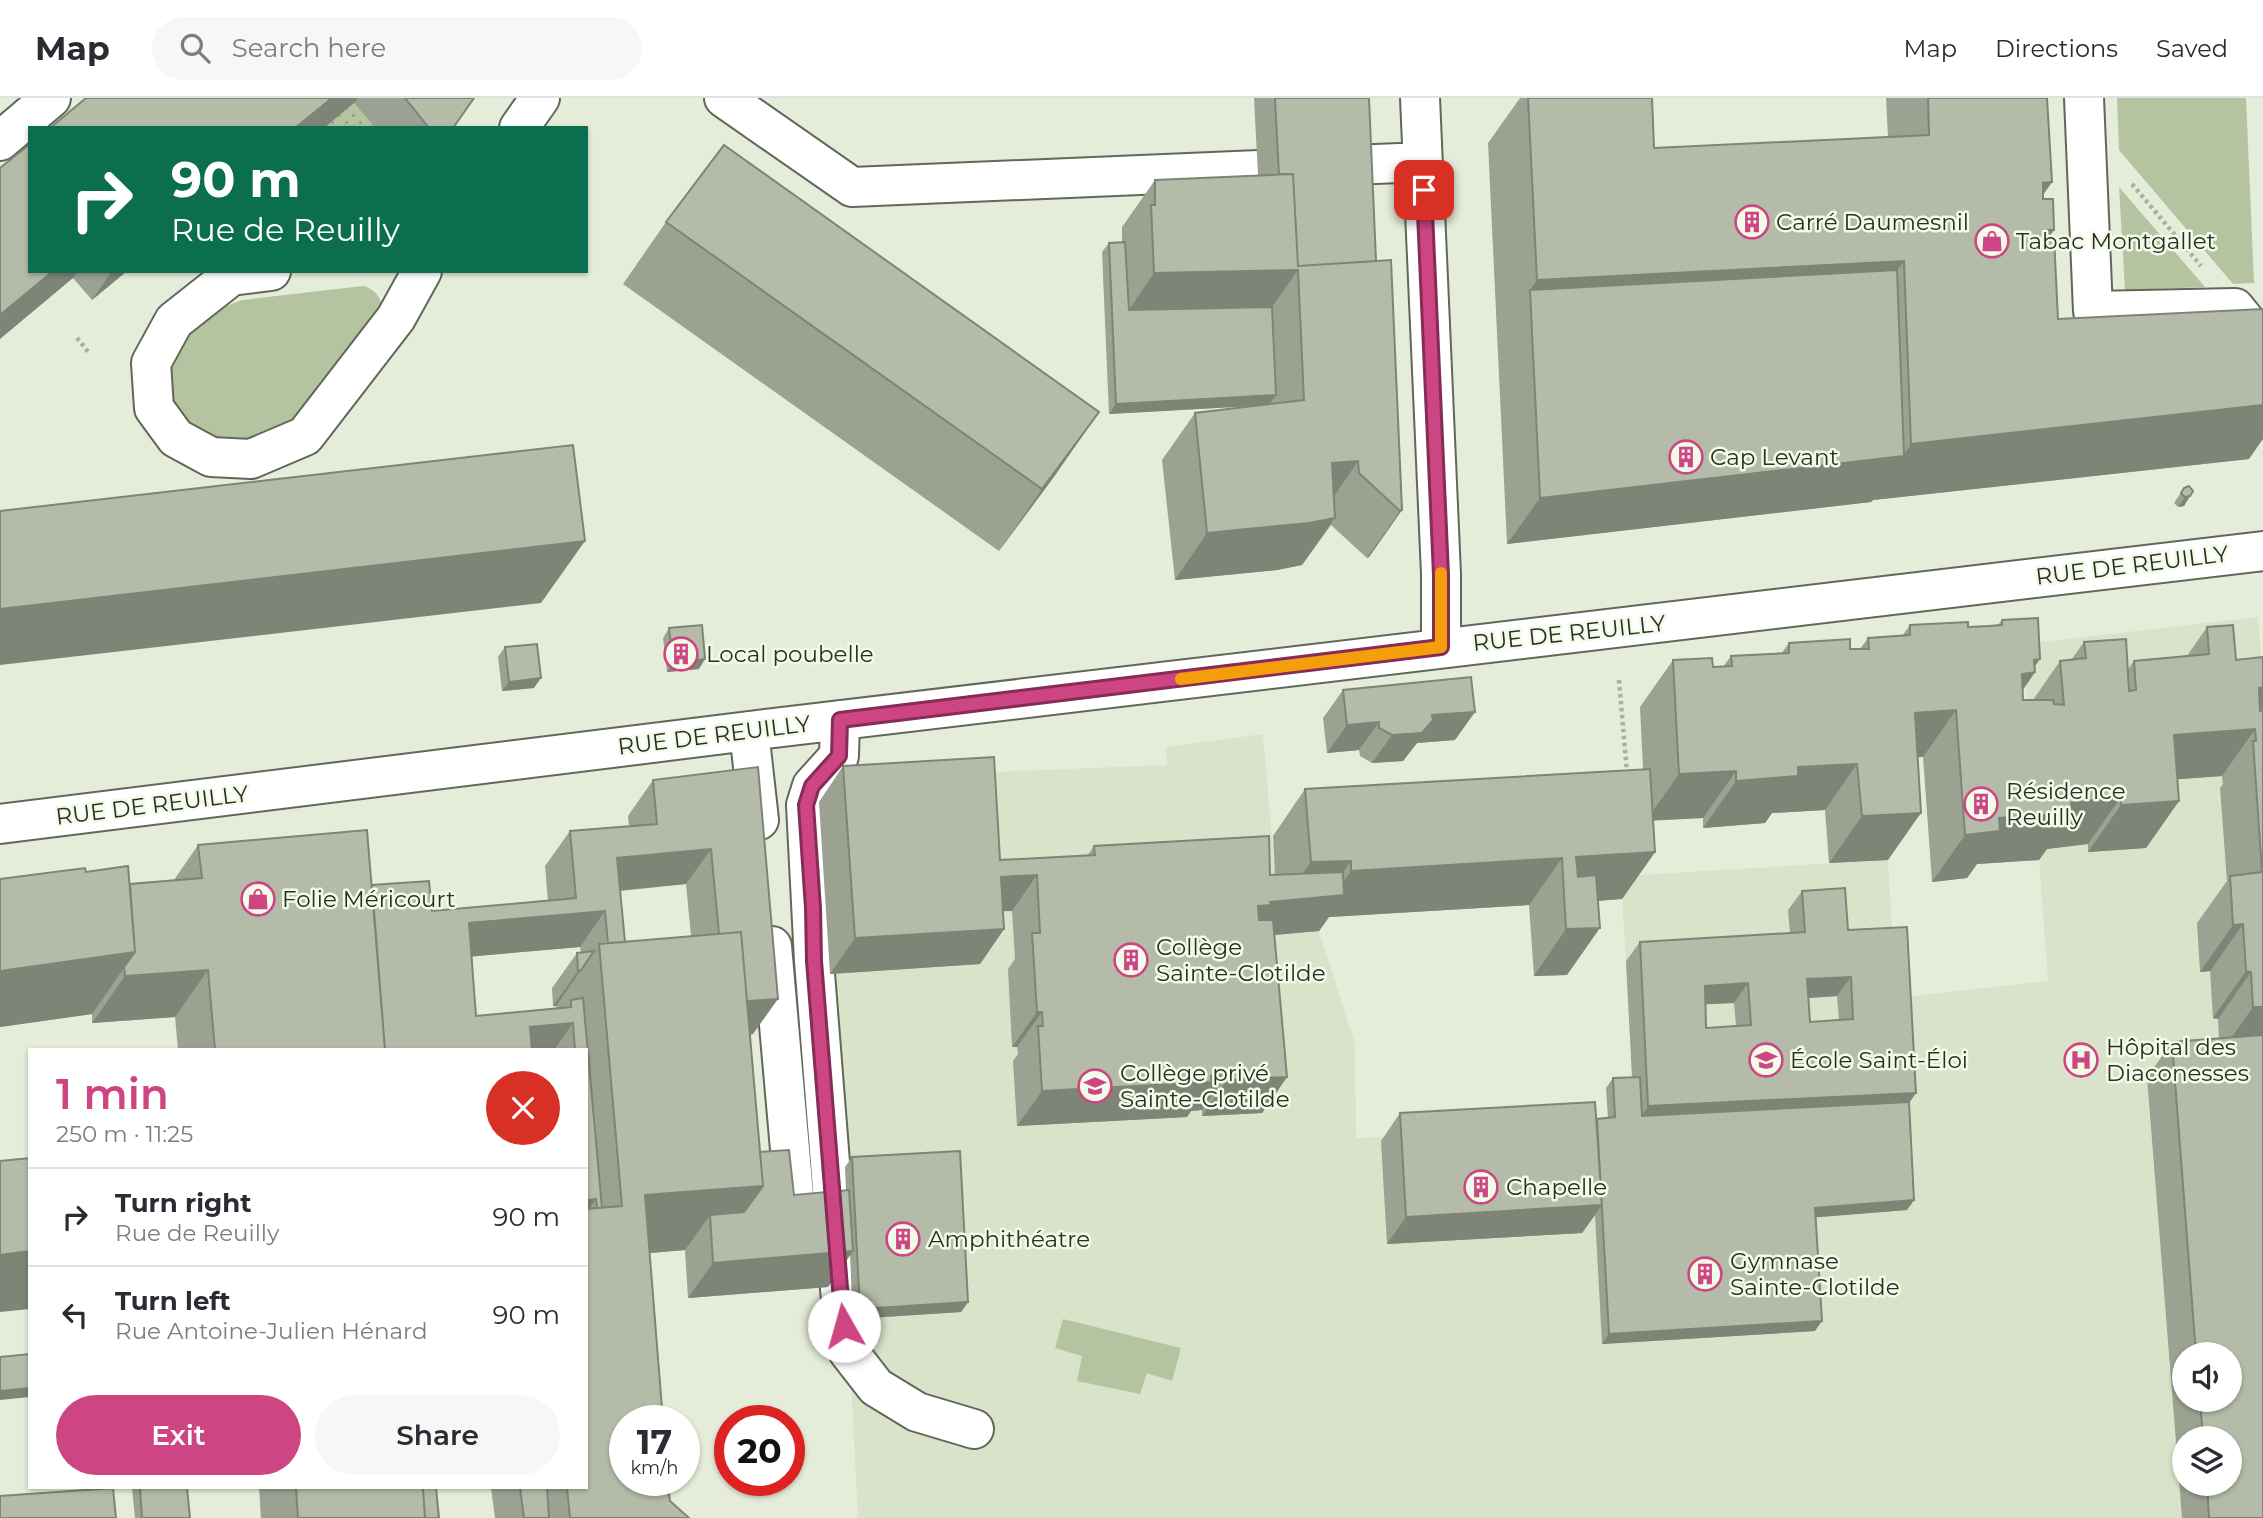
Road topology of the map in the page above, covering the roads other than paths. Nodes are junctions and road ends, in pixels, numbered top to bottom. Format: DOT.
graph roads {
  1 [pos="51,98"];
  2 [pos="540,98"];
  3 [pos="724,98"];
  4 [pos="1420,98"];
  5 [pos="2084,98"];
  6 [pos="520,126"];
  7 [pos="0,141"];
  8 [pos="1423,162"];
  9 [pos="1352,165"];
  10 [pos="1259,170"];
  11 [pos="255,273"];
  12 [pos="421,273"];
  13 [pos="2263,343"];
  14 [pos="2263,551"];
  15 [pos="1441,647"];
  16 [pos="840,720"];
  17 [pos="749,730"];
  18 [pos="0,824"];
  19 [pos="764,854"];
  20 [pos="769,909"];
  21 [pos="795,1206"];
  22 [pos="974,1429"];
  1 -- 7 [label="street"];
  2 -- 6 [label="street"];
  3 -- 10 [label="street"];
  4 -- 8 [label="street"];
  5 -- 13 [label="street"];
  8 -- 9 [label="street"];
  8 -- 15 [label="street"];
  11 -- 12 [label="street"];
  14 -- 15 [label="street, RUE DE REUILLY"];
  15 -- 16 [label="street, RUE DE REUILLY"];
  16 -- 17 [label="street, RUE DE REUILLY"];
  16 -- 22 [label="street"];
  17 -- 18 [label="street, RUE DE REUILLY"];
  17 -- 19 [label="street"];
  20 -- 21 [label="street"];
}
